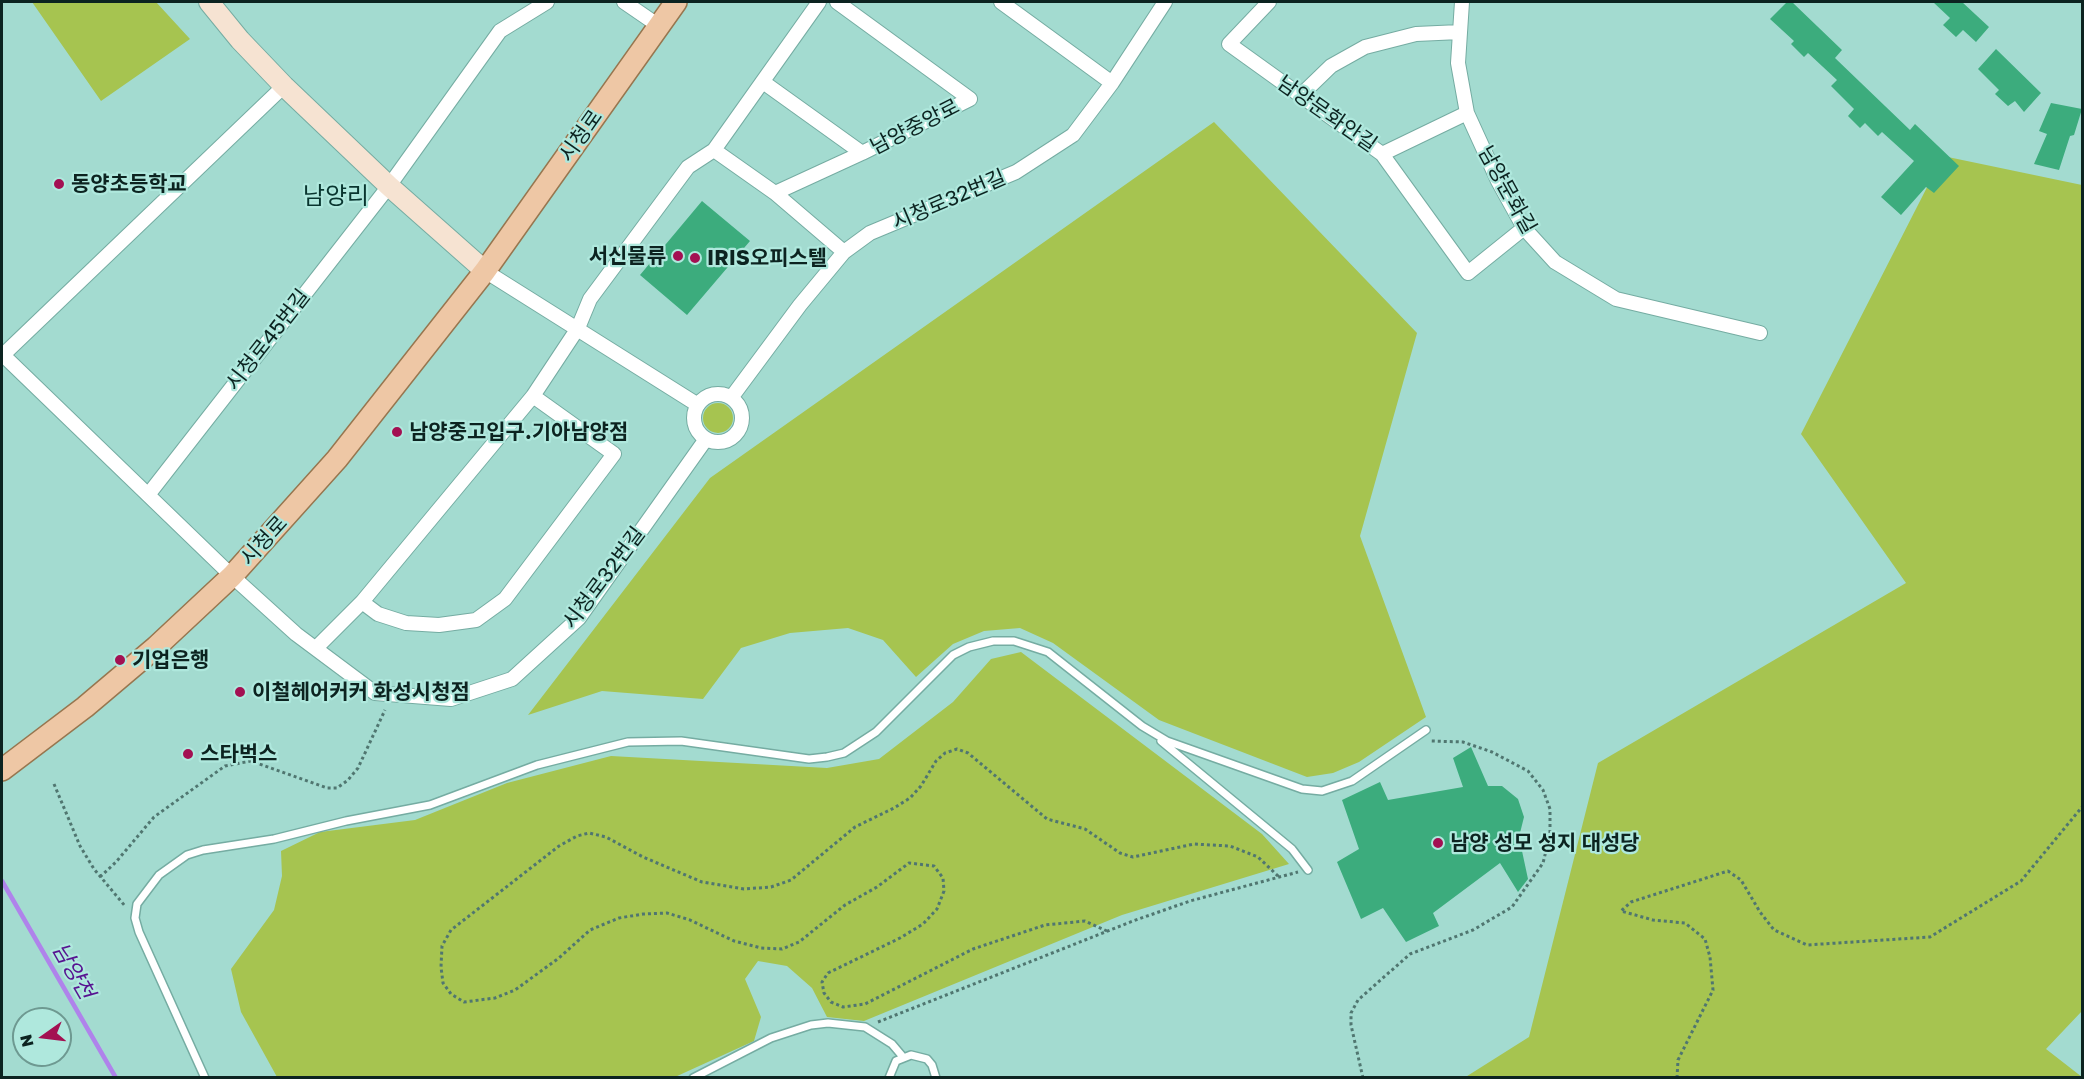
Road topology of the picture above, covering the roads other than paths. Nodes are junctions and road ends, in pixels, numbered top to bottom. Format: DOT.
graph roads {
  1 [pos="209,2"];
  2 [pos="547,2"];
  3 [pos="624,2"];
  4 [pos="676,2"];
  5 [pos="819,2"];
  6 [pos="837,2"];
  7 [pos="1001,2"];
  8 [pos="1165,2"];
  9 [pos="1269,2"];
  10 [pos="1462,2"];
  11 [pos="659,26"];
  12 [pos="1460,32"];
  13 [pos="763,82"];
  14 [pos="1112,83"];
  15 [pos="284,86"];
  16 [pos="1300,96"];
  17 [pos="1467,113"];
  18 [pos="714,150"];
  19 [pos="862,153"];
  20 [pos="1383,154"];
  21 [pos="389,186"];
  22 [pos="775,193"];
  23 [pos="1524,228"];
  24 [pos="844,252"];
  25 [pos="485,271"];
  26 [pos="578,328"];
  27 [pos="1760,333"];
  28 [pos="533,396"];
  29 [pos="731,398"];
  30 [pos="698,405"];
  31 [pos="705,440"];
  32 [pos="148,495"];
  33 [pos="232,576"];
  34 [pos="362,602"];
  35 [pos="316,648"];
  36 [pos="1142,726"];
  37 [pos="1426,730"];
  38 [pos="2,770"];
  39 [pos="1308,870"];
  40 [pos="903,1057"];
  41 [pos="204,1077"];
  42 [pos="693,1077"];
  43 [pos="889,1077"];
  44 [pos="936,1077"];
  1 -- 15 [label="street"];
  2 -- 21 [label="street, 시청로45번길"];
  3 -- 11 [label="street"];
  4 -- 11 [label="main road, 시청로"];
  5 -- 13 [label="street"];
  6 -- 19 [label="street, 남양중앙로"];
  7 -- 14 [label="street"];
  8 -- 14 [label="street, 시청로32번길"];
  9 -- 16 [label="street, 남양문화안길"];
  10 -- 12 [label="street, 남양문화길"];
  11 -- 25 [label="main road, 시청로"];
  12 -- 16 [label="street"];
  12 -- 17 [label="street, 남양문화길"];
  13 -- 18 [label="street"];
  13 -- 19 [label="street"];
  14 -- 24 [label="street, 시청로32번길"];
  15 -- 21 [label="street"];
  15 -- 32 [label="street, 시청로32번길"];
  16 -- 20 [label="street, 남양문화안길"];
  17 -- 20 [label="street"];
  17 -- 23 [label="street, 남양문화길"];
  18 -- 22 [label="street"];
  18 -- 26 [label="street"];
  19 -- 22 [label="street, 남양중앙로"];
  20 -- 23 [label="street, 남양문화안길"];
  21 -- 25 [label="street"];
  21 -- 32 [label="street, 시청로45번길"];
  22 -- 24 [label="street"];
  23 -- 27 [label="street, 남양문화길"];
  24 -- 29 [label="street, 시청로32번길"];
  25 -- 26 [label="street"];
  25 -- 33 [label="main road, 시청로"];
  26 -- 28 [label="street"];
  26 -- 30 [label="street"];
  28 -- 34 [label="street"];
  28 -- 34 [label="street"];
  29 -- 30 [label="street"];
  29 -- 31 [label="street"];
  30 -- 31 [label="street"];
  31 -- 35 [label="street, 시청로32번길"];
  32 -- 33 [label="street, 시청로32번길"];
  33 -- 35 [label="street, 시청로32번길"];
  33 -- 38 [label="main road, 시청로"];
  34 -- 35 [label="street"];
  36 -- 37 [label="lane"];
  36 -- 39 [label="lane"];
  36 -- 41 [label="lane"];
  40 -- 42 [label="lane"];
  40 -- 43 [label="lane"];
  40 -- 44 [label="lane"];
}
